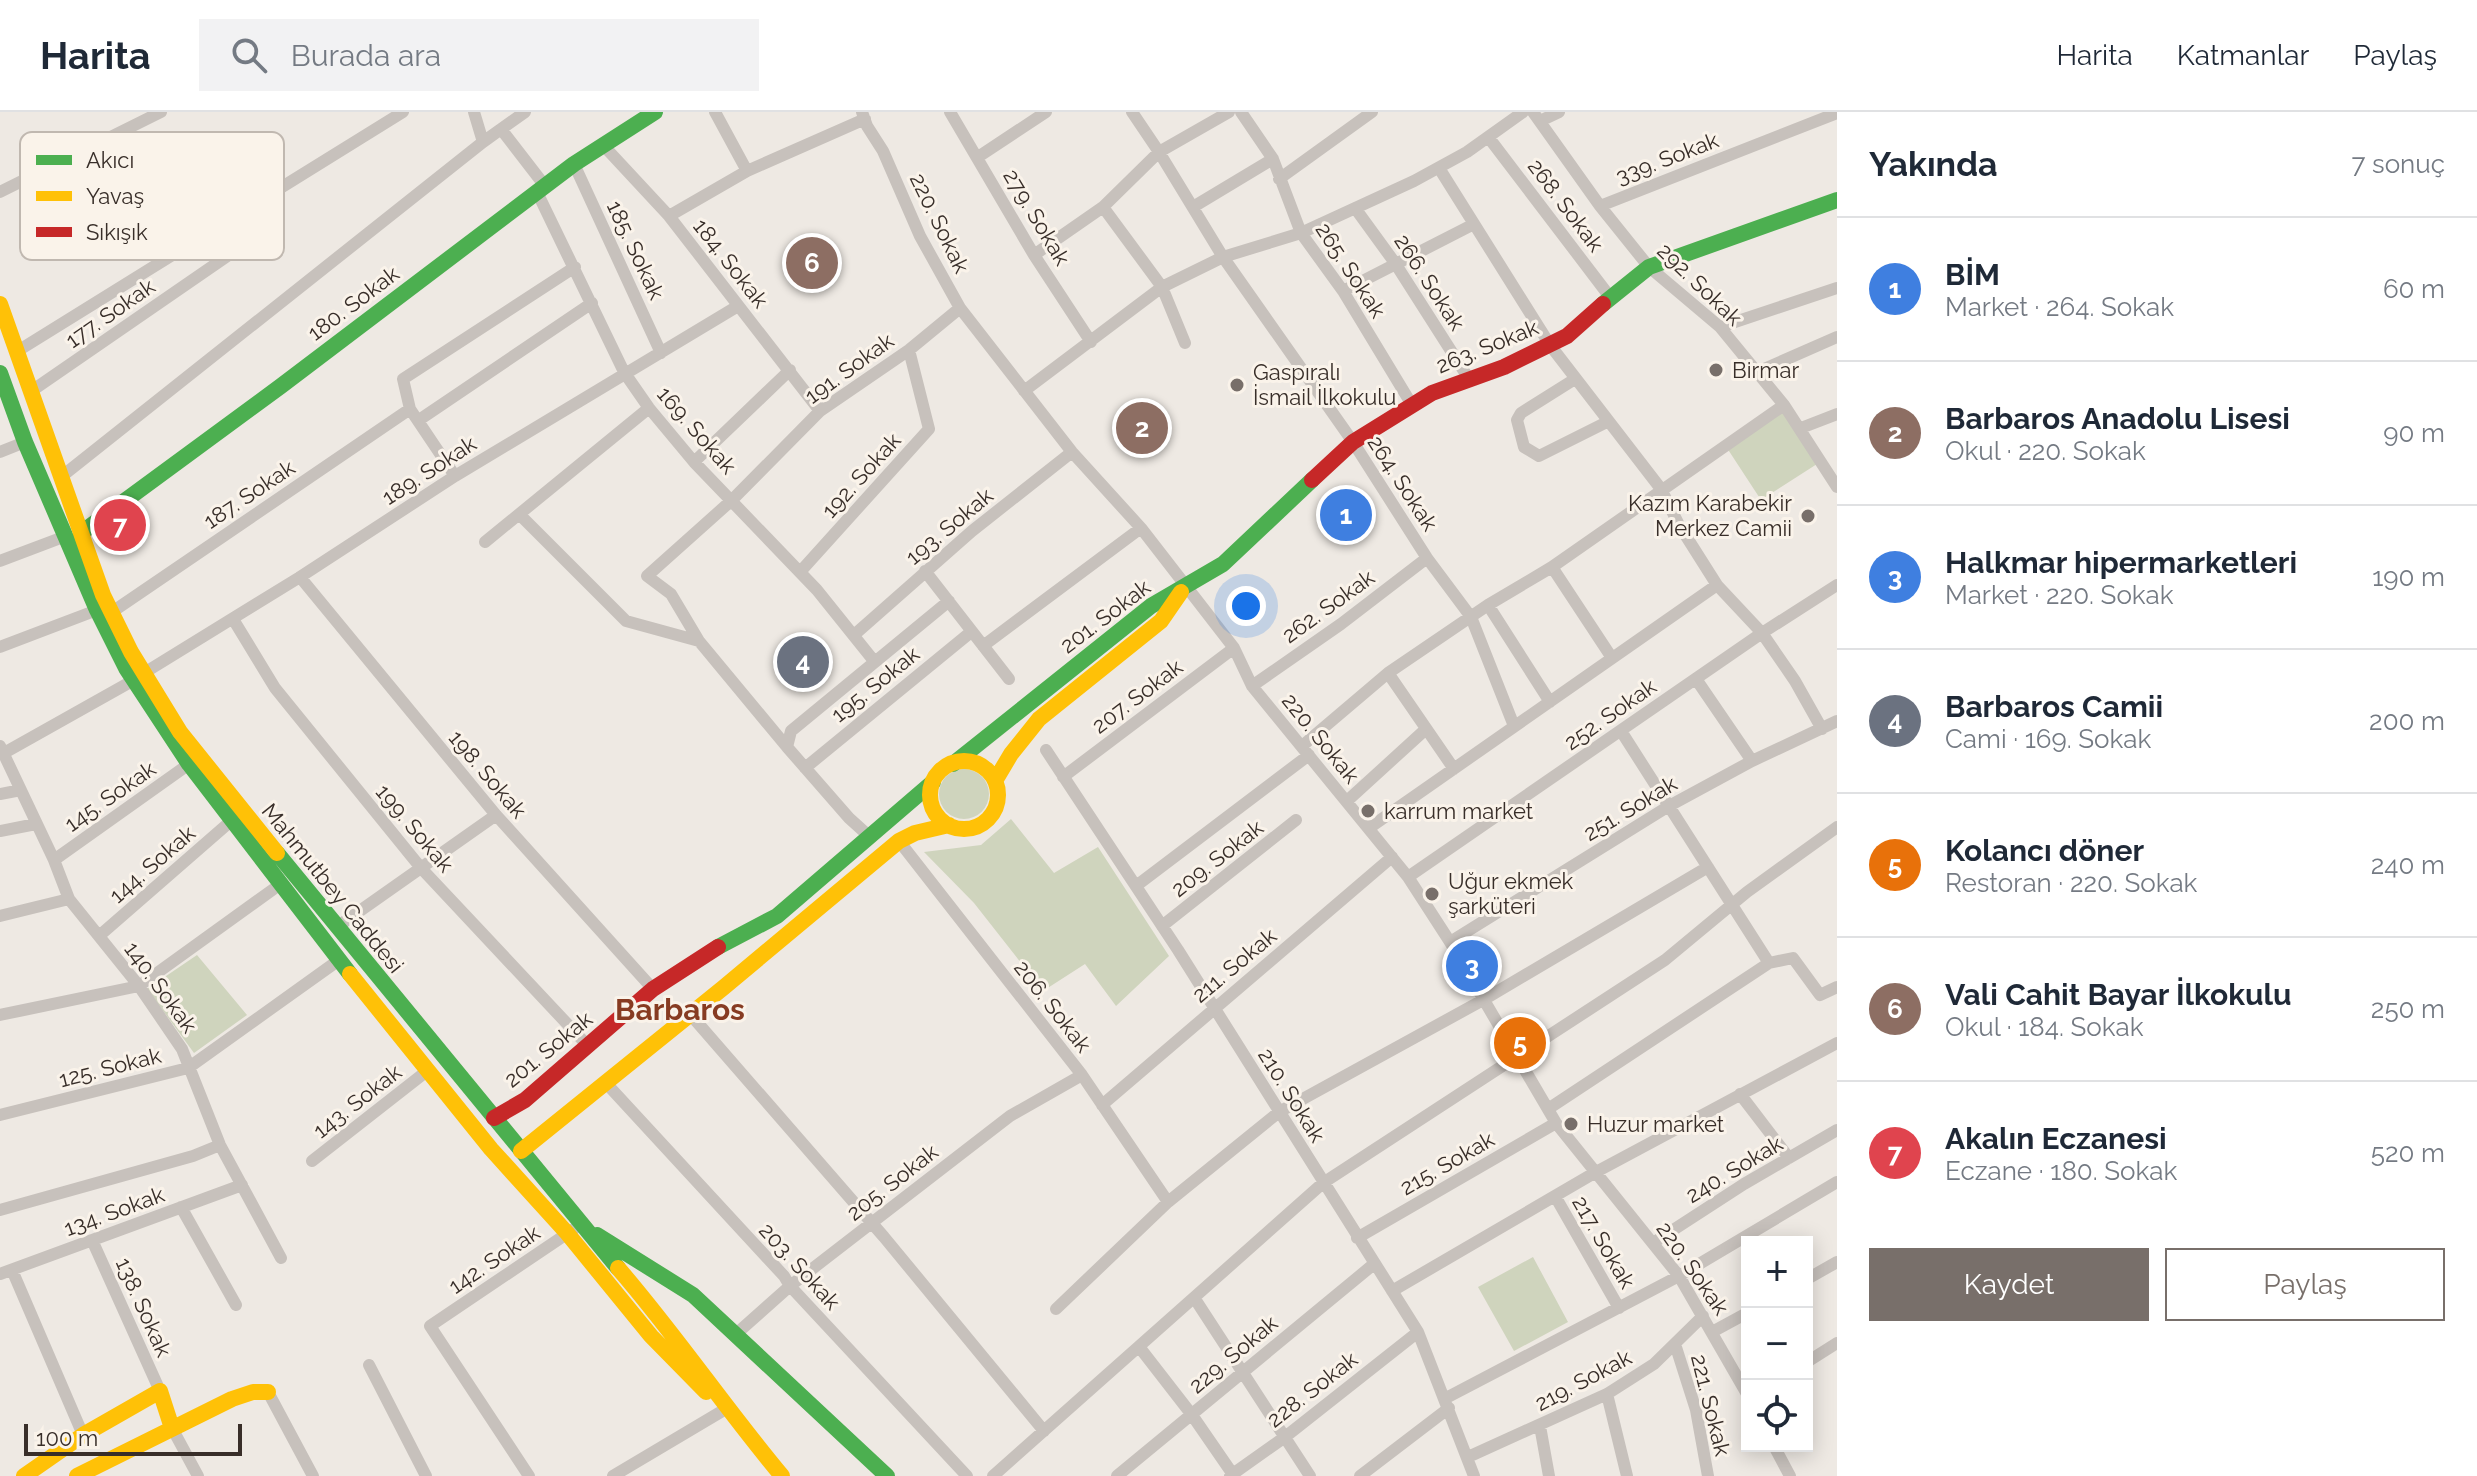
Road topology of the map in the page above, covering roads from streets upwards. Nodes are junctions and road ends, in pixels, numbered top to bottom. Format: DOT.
graph roads {
  1 [pos="161,112"];
  2 [pos="403,112"];
  3 [pos="474,112"];
  4 [pos="525,112"];
  5 [pos="655,112"];
  6 [pos="715,112"];
  7 [pos="950,112"];
  8 [pos="1046,112"];
  9 [pos="1132,112"];
  10 [pos="1229,112"];
  11 [pos="1241,112"];
  12 [pos="1372,112"];
  13 [pos="1523,112"];
  14 [pos="1559,112"];
  15 [pos="1837,113"];
  16 [pos="864,115"];
  17 [pos="1537,116"];
  18 [pos="501,129"];
  19 [pos="121,132"];
  20 [pos="1489,138"];
  21 [pos="483,142"];
  22 [pos="603,145"];
  23 [pos="1159,152"];
  24 [pos="978,157"];
  25 [pos="1273,159"];
  26 [pos="574,164"];
  27 [pos="1439,168"];
  28 [pos="747,171"];
  29 [pos="1279,179"];
  30 [pos="20,182"];
  31 [pos="284,186"];
  32 [pos="541,189"];
  33 [pos="0,192"];
  34 [pos="1837,200"];
  35 [pos="1600,206"];
  36 [pos="1103,207"];
  37 [pos="1193,207"];
  38 [pos="1355,208"];
  39 [pos="669,216"];
  40 [pos="1474,224"];
  41 [pos="1301,233"];
  42 [pos="1034,255"];
  43 [pos="1223,257"];
  44 [pos="165,260"];
  45 [pos="222,260"];
  46 [pos="1395,263"];
  47 [pos="575,267"];
  48 [pos="1649,267"];
  49 [pos="1162,287"];
  50 [pos="1837,288"];
  51 [pos="1343,291"];
  52 [pos="1610,297"];
  53 [pos="592,303"];
  54 [pos="0,304"];
  55 [pos="738,306"];
  56 [pos="960,308"];
  57 [pos="1720,327"];
  58 [pos="1837,337"];
  59 [pos="1091,342"];
  60 [pos="1185,343"];
  61 [pos="1550,345"];
  62 [pos="909,350"];
  63 [pos="16,352"];
  64 [pos="661,353"];
  65 [pos="790,370"];
  66 [pos="624,372"];
  67 [pos="0,373"];
  68 [pos="1755,373"];
  69 [pos="1469,379"];
  70 [pos="1575,379"];
  71 [pos="1024,391"];
  72 [pos="30,392"];
  73 [pos="1412,405"];
  74 [pos="1784,405"];
  75 [pos="649,408"];
  76 [pos="410,409"];
  77 [pos="820,411"];
  78 [pos="1837,414"];
  79 [pos="419,420"];
  80 [pos="1607,422"];
  81 [pos="1801,428"];
  82 [pos="25,442"];
  83 [pos="1353,442"];
  84 [pos="0,452"];
  85 [pos="1072,452"];
  86 [pos="694,462"];
  87 [pos="455,476"];
  88 [pos="61,477"];
  89 [pos="1837,487"];
  90 [pos="1661,489"];
  91 [pos="732,500"];
  92 [pos="520,515"];
  93 [pos="1141,528"];
  94 [pos="73,535"];
  95 [pos="485,542"];
  96 [pos="1427,558"];
  97 [pos="0,561"];
  98 [pos="1552,567"];
  99 [pos="925,571"];
  100 [pos="800,572"];
  101 [pos="300,577"];
  102 [pos="1717,585"];
  103 [pos="1837,585"];
  104 [pos="1185,587"];
  105 [pos="949,601"];
  106 [pos="1488,605"];
  107 [pos="104,611"];
  108 [pos="1471,617"];
  109 [pos="233,619"];
  110 [pos="971,632"];
  111 [pos="1762,633"];
  112 [pos="854,635"];
  113 [pos="699,641"];
  114 [pos="983,646"];
  115 [pos="0,647"];
  116 [pos="1234,648"];
  117 [pos="1612,658"];
  118 [pos="874,661"];
  119 [pos="1388,673"];
  120 [pos="139,677"];
  121 [pos="1009,679"];
  122 [pos="1696,679"];
  123 [pos="1252,686"];
  124 [pos="1550,702"];
  125 [pos="1837,721"];
  126 [pos="1514,726"];
  127 [pos="1426,729"];
  128 [pos="1822,729"];
  129 [pos="1621,731"];
  130 [pos="787,747"];
  131 [pos="2,749"];
  132 [pos="1046,750"];
  133 [pos="1306,750"];
  134 [pos="1752,761"];
  135 [pos="189,764"];
  136 [pos="953,764"];
  137 [pos="805,768"];
  138 [pos="1454,769"];
  139 [pos="1063,777"];
  140 [pos="995,781"];
  141 [pos="933,782"];
  142 [pos="21,790"];
  143 [pos="0,794"];
  144 [pos="1347,801"];
  145 [pos="1669,806"];
  146 [pos="496,815"];
  147 [pos="1296,820"];
  148 [pos="231,821"];
  149 [pos="36,824"];
  150 [pos="949,825"];
  151 [pos="1837,827"];
  152 [pos="1369,828"];
  153 [pos="0,831"];
  154 [pos="870,837"];
  155 [pos="899,841"];
  156 [pos="1392,857"];
  157 [pos="54,860"];
  158 [pos="1708,867"];
  159 [pos="421,868"];
  160 [pos="1408,877"];
  161 [pos="282,883"];
  162 [pos="1136,886"];
  163 [pos="69,899"];
  164 [pos="1732,904"];
  165 [pos="0,916"];
  166 [pos="1162,926"];
  167 [pos="337,927"];
  168 [pos="99,936"];
  169 [pos="1450,942"];
  170 [pos="354,949"];
  171 [pos="339,960"];
  172 [pos="1769,963"];
  173 [pos="139,986"];
  174 [pos="1837,987"];
  175 [pos="653,989"];
  176 [pos="1483,1000"];
  177 [pos="1214,1008"];
  178 [pos="690,1014"];
  179 [pos="0,1015"];
  180 [pos="1837,1043"];
  181 [pos="588,1046"];
  182 [pos="444,1057"];
  183 [pos="1517,1057"];
  184 [pos="188,1068"];
  185 [pos="427,1071"];
  186 [pos="1082,1075"];
  187 [pos="605,1082"];
  188 [pos="1740,1094"];
  189 [pos="1102,1105"];
  190 [pos="1548,1109"];
  191 [pos="1279,1112"];
  192 [pos="0,1115"];
  193 [pos="494,1118"];
  194 [pos="1556,1123"];
  195 [pos="1837,1130"];
  196 [pos="220,1145"];
  197 [pos="521,1151"];
  198 [pos="1789,1158"];
  199 [pos="312,1161"];
  200 [pos="1596,1172"];
  201 [pos="1837,1182"];
  202 [pos="1323,1183"];
  203 [pos="242,1185"];
  204 [pos="1555,1196"];
  205 [pos="1168,1202"];
  206 [pos="181,1207"];
  207 [pos="0,1210"];
  208 [pos="872,1224"];
  209 [pos="574,1229"];
  210 [pos="1357,1238"];
  211 [pos="92,1240"];
  212 [pos="1653,1243"];
  213 [pos="281,1258"];
  214 [pos="1837,1262"];
  215 [pos="1374,1264"];
  216 [pos="6,1272"];
  217 [pos="1679,1276"];
  218 [pos="1813,1276"];
  219 [pos="790,1286"];
  220 [pos="1392,1291"];
  221 [pos="1195,1299"];
  222 [pos="236,1305"];
  223 [pos="1619,1308"];
  224 [pos="1056,1309"];
  225 [pos="1703,1316"];
  226 [pos="1741,1316"];
  227 [pos="1418,1332"];
  228 [pos="1712,1332"];
  229 [pos="736,1334"];
  230 [pos="1837,1343"];
  231 [pos="1675,1344"];
  232 [pos="1140,1348"];
  233 [pos="1813,1358"];
  234 [pos="369,1365"];
  235 [pos="1243,1372"];
  236 [pos="1741,1383"];
  237 [pos="160,1391"];
  238 [pos="268,1392"];
  239 [pos="1607,1394"];
  240 [pos="1448,1403"];
  241 [pos="724,1410"];
  242 [pos="1192,1415"];
  243 [pos="1540,1426"];
  244 [pos="172,1428"];
  245 [pos="1044,1431"];
  246 [pos="746,1433"];
  247 [pos="83,1435"];
  248 [pos="1285,1437"];
  249 [pos="1777,1452"];
  250 [pos="1468,1457"];
  251 [pos="1381,1460"];
  252 [pos="1232,1475"];
  253 [pos="24,1476"];
  254 [pos="77,1476"];
  255 [pos="198,1476"];
  256 [pos="313,1476"];
  257 [pos="426,1476"];
  258 [pos="529,1476"];
  259 [pos="613,1476"];
  260 [pos="782,1476"];
  261 [pos="887,1476"];
  262 [pos="967,1476"];
  263 [pos="993,1476"];
  264 [pos="1117,1476"];
  265 [pos="1310,1476"];
  266 [pos="1360,1476"];
  267 [pos="1385,1476"];
  268 [pos="1474,1476"];
  269 [pos="1549,1476"];
  270 [pos="1627,1476"];
  271 [pos="1708,1476"];
  272 [pos="1790,1476"];
  1 -- 19 [label="street"];
  2 -- 31 [label="street"];
  3 -- 21 [label="street"];
  4 -- 18 [label="street"];
  5 -- 22 [label="street, 180. Sokak"];
  6 -- 28 [label="street"];
  7 -- 24 [label="street, 279. Sokak"];
  8 -- 24 [label="street"];
  9 -- 23 [label="street, 264. Sokak"];
  10 -- 23 [label="street"];
  11 -- 25 [label="street, 265. Sokak"];
  12 -- 29 [label="street"];
  13 -- 20 [label="street"];
  14 -- 17 [label="street"];
  15 -- 35 [label="street, 339. Sokak"];
  16 -- 28 [label="street"];
  16 -- 56 [label="street, 220. Sokak"];
  17 -- 35 [label="street, 292. Sokak"];
  18 -- 21 [label="street"];
  18 -- 32 [label="street, 169. Sokak"];
  20 -- 27 [label="street"];
  20 -- 52 [label="street, 268. Sokak"];
  21 -- 88 [label="street"];
  22 -- 26 [label="street, 180. Sokak"];
  22 -- 39 [label="street, 184. Sokak"];
  23 -- 36 [label="street"];
  23 -- 37 [label="street, 264. Sokak"];
  24 -- 42 [label="street, 279. Sokak"];
  25 -- 29 [label="street, 265. Sokak"];
  25 -- 37 [label="street"];
  26 -- 32 [label="street, 180. Sokak"];
  26 -- 64 [label="street, 185. Sokak"];
  27 -- 38 [label="street"];
  27 -- 40 [label="street"];
  28 -- 39 [label="street"];
  29 -- 41 [label="street, 265. Sokak"];
  30 -- 33 [label="street"];
  32 -- 47 [label="street, 169. Sokak"];
  32 -- 94 [label="street, 180. Sokak"];
  34 -- 48 [label="street, 263. Sokak"];
  35 -- 48 [label="street, 292. Sokak"];
  36 -- 42 [label="street"];
  36 -- 49 [label="street"];
  37 -- 43 [label="street, 264. Sokak"];
  38 -- 41 [label="street"];
  38 -- 46 [label="street, 266. Sokak"];
  39 -- 55 [label="street, 184. Sokak"];
  40 -- 46 [label="street"];
  40 -- 61 [label="street"];
  41 -- 43 [label="street"];
  41 -- 51 [label="street, 265. Sokak"];
  42 -- 59 [label="street, 279. Sokak"];
  43 -- 49 [label="street"];
  43 -- 83 [label="street, 264. Sokak"];
  44 -- 63 [label="street"];
  45 -- 72 [label="street, 177. Sokak"];
  46 -- 51 [label="street"];
  46 -- 69 [label="street, 266. Sokak"];
  47 -- 53 [label="street, 169. Sokak"];
  47 -- 76 [label="street"];
  48 -- 52 [label="street, 263. Sokak"];
  48 -- 57 [label="street, 292. Sokak"];
  49 -- 59 [label="street"];
  49 -- 60 [label="street"];
  50 -- 57 [label="street"];
  51 -- 73 [label="street, 265. Sokak"];
  52 -- 61 [label="street, 263. Sokak"];
  53 -- 66 [label="street, 169. Sokak"];
  53 -- 79 [label="street"];
  54 -- 63 [label="street, Mahmutbey Caddesi"];
  55 -- 64 [label="street, 189. Sokak"];
  55 -- 65 [label="street, 184. Sokak"];
  56 -- 62 [label="street, 191. Sokak"];
  56 -- 71 [label="street, 220. Sokak"];
  57 -- 68 [label="street, 292. Sokak"];
  58 -- 68 [label="street"];
  59 -- 71 [label="street"];
  61 -- 69 [label="street, 263. Sokak"];
  61 -- 70 [label="street"];
  62 -- 77 [label="street, 191. Sokak"];
  62 -- 100 [label="street, 192. Sokak"];
  63 -- 72 [label="street, Mahmutbey Caddesi"];
  64 -- 66 [label="street, 189. Sokak"];
  65 -- 77 [label="street, 184. Sokak"];
  65 -- 86 [label="street"];
  66 -- 75 [label="street, 169. Sokak"];
  66 -- 87 [label="street, 189. Sokak"];
  67 -- 82 [label="street, Mahmutbey Caddesi"];
  68 -- 74 [label="street, 292. Sokak"];
  69 -- 73 [label="street, 263. Sokak"];
  70 -- 80 [label="street"];
  70 -- 80 [label="street"];
  71 -- 85 [label="street, 220. Sokak"];
  72 -- 88 [label="street, Mahmutbey Caddesi"];
  73 -- 83 [label="street, 263. Sokak"];
  74 -- 81 [label="street, 292. Sokak"];
  74 -- 90 [label="street"];
  75 -- 86 [label="street, 169. Sokak"];
  75 -- 92 [label="street"];
  76 -- 79 [label="street"];
  76 -- 107 [label="street, 187. Sokak"];
  77 -- 91 [label="street, 191. Sokak"];
  78 -- 81 [label="street"];
  79 -- 87 [label="street"];
  80 -- 90 [label="street"];
  81 -- 89 [label="street, 292. Sokak"];
  82 -- 84 [label="street"];
  82 -- 94 [label="street, Mahmutbey Caddesi"];
  83 -- 96 [label="street, 264. Sokak"];
  83 -- 104 [label="street, 263. Sokak"];
  85 -- 93 [label="street, 220. Sokak"];
  85 -- 99 [label="street, 193. Sokak"];
  86 -- 91 [label="street, 169. Sokak"];
  87 -- 101 [label="street, 189. Sokak"];
  88 -- 94 [label="street, Mahmutbey Caddesi"];
  90 -- 98 [label="street"];
  90 -- 102 [label="street"];
  91 -- 100 [label="street, 169. Sokak"];
  91 -- 113 [label="street, 191. Sokak"];
  92 -- 95 [label="street"];
  92 -- 113 [label="street"];
  93 -- 104 [label="street, 220. Sokak"];
  93 -- 114 [label="street"];
  94 -- 97 [label="street"];
  94 -- 107 [label="street, Mahmutbey Caddesi"];
  96 -- 108 [label="street, 264. Sokak"];
  96 -- 123 [label="street, 262. Sokak"];
  98 -- 106 [label="street"];
  98 -- 117 [label="street"];
  99 -- 105 [label="street"];
  99 -- 112 [label="street, 193. Sokak"];
  100 -- 112 [label="street, 169. Sokak"];
  101 -- 109 [label="street, 189. Sokak"];
  101 -- 146 [label="street, 198. Sokak"];
  102 -- 111 [label="street"];
  102 -- 117 [label="street"];
  103 -- 111 [label="street, 252. Sokak"];
  104 -- 116 [label="street, 220. Sokak"];
  104 -- 136 [label="street, 201. Sokak"];
  104 -- 140 [label="street, 201. Sokak"];
  105 -- 110 [label="street"];
  105 -- 118 [label="street"];
  106 -- 108 [label="street"];
  106 -- 124 [label="street"];
  107 -- 115 [label="street, 187. Sokak"];
  107 -- 120 [label="street, Mahmutbey Caddesi"];
  108 -- 119 [label="street"];
  108 -- 126 [label="street, 264. Sokak"];
  109 -- 120 [label="street, 189. Sokak"];
  109 -- 159 [label="street, 199. Sokak"];
  110 -- 114 [label="street"];
  110 -- 137 [label="street, 195. Sokak"];
  111 -- 122 [label="street, 252. Sokak"];
  111 -- 128 [label="street"];
  112 -- 118 [label="street, 169. Sokak"];
  113 -- 130 [label="street"];
  114 -- 121 [label="street"];
  116 -- 123 [label="street, 220. Sokak"];
  116 -- 139 [label="street, 207. Sokak"];
  117 -- 124 [label="street"];
  118 -- 130 [label="street"];
  119 -- 127 [label="street"];
  119 -- 133 [label="street"];
  120 -- 131 [label="street, 189. Sokak"];
  120 -- 135 [label="street, Mahmutbey Caddesi"];
  120 -- 167 [label="street, Mahmutbey Caddesi"];
  122 -- 129 [label="street, 252. Sokak"];
  122 -- 134 [label="street"];
  123 -- 133 [label="street, 220. Sokak"];
  124 -- 126 [label="street"];
  125 -- 128 [label="street, 251. Sokak"];
  126 -- 138 [label="street"];
  127 -- 138 [label="street"];
  127 -- 144 [label="street"];
  128 -- 134 [label="street, 251. Sokak"];
  129 -- 145 [label="street"];
  129 -- 160 [label="street, 252. Sokak"];
  130 -- 137 [label="street"];
  131 -- 142 [label="street, 140. Sokak"];
  132 -- 139 [label="street, 210. Sokak"];
  133 -- 144 [label="street, 220. Sokak"];
  133 -- 162 [label="street"];
  134 -- 145 [label="street, 251. Sokak"];
  135 -- 148 [label="street, Mahmutbey Caddesi"];
  135 -- 157 [label="street, 145. Sokak"];
  136 -- 140 [label="street"];
  136 -- 141 [label="street, 201. Sokak"];
  137 -- 154 [label="street"];
  138 -- 152 [label="street"];
  139 -- 162 [label="street, 210. Sokak"];
  140 -- 150 [label="street, 201. Sokak"];
  141 -- 150 [label="street"];
  141 -- 154 [label="street, 201. Sokak"];
  142 -- 143 [label="street"];
  142 -- 149 [label="street, 140. Sokak"];
  144 -- 152 [label="street, 220. Sokak"];
  145 -- 158 [label="street"];
  145 -- 169 [label="street, 251. Sokak"];
  146 -- 159 [label="street"];
  146 -- 175 [label="street, 198. Sokak"];
  147 -- 166 [label="street, 209. Sokak"];
  148 -- 161 [label="street, Mahmutbey Caddesi"];
  148 -- 168 [label="street, 144. Sokak"];
  149 -- 153 [label="street"];
  149 -- 157 [label="street, 140. Sokak"];
  150 -- 155 [label="street, 201. Sokak"];
  151 -- 164 [label="street"];
  152 -- 156 [label="street, 220. Sokak"];
  154 -- 175 [label="street, 201. Sokak"];
  155 -- 178 [label="street, 201. Sokak"];
  155 -- 186 [label="street, 206. Sokak"];
  156 -- 160 [label="street, 220. Sokak"];
  156 -- 177 [label="street, 211. Sokak"];
  157 -- 163 [label="street, 140. Sokak"];
  158 -- 164 [label="street"];
  158 -- 176 [label="street"];
  159 -- 167 [label="street"];
  159 -- 181 [label="street, 199. Sokak"];
  160 -- 169 [label="street, 220. Sokak"];
  161 -- 171 [label="street, Mahmutbey Caddesi"];
  161 -- 173 [label="street"];
  162 -- 166 [label="street, 210. Sokak"];
  163 -- 165 [label="street"];
  163 -- 168 [label="street, 140. Sokak"];
  164 -- 172 [label="street"];
  164 -- 183 [label="street"];
  166 -- 177 [label="street, 210. Sokak"];
  167 -- 170 [label="street, Mahmutbey Caddesi"];
  168 -- 173 [label="street, 140. Sokak"];
  169 -- 176 [label="street, 220. Sokak"];
  170 -- 171 [label="street"];
  170 -- 182 [label="street, Mahmutbey Caddesi"];
  171 -- 184 [label="street, 125. Sokak"];
  171 -- 185 [label="street, Mahmutbey Caddesi"];
  172 -- 174 [label="street"];
  172 -- 190 [label="street"];
  173 -- 179 [label="street"];
  173 -- 184 [label="street, 140. Sokak"];
  175 -- 181 [label="street, 201. Sokak"];
  176 -- 183 [label="street, 220. Sokak"];
  176 -- 191 [label="street"];
  177 -- 189 [label="street, 211. Sokak"];
  177 -- 191 [label="street, 210. Sokak"];
  178 -- 187 [label="street, 201. Sokak"];
  178 -- 208 [label="street"];
  180 -- 188 [label="street"];
  181 -- 193 [label="street, 201. Sokak"];
  182 -- 185 [label="street"];
  182 -- 193 [label="street, Mahmutbey Caddesi"];
  183 -- 190 [label="street, 220. Sokak"];
  183 -- 202 [label="street"];
  184 -- 192 [label="street, 125. Sokak"];
  184 -- 196 [label="street, 140. Sokak"];
  185 -- 199 [label="street, 143. Sokak"];
  185 -- 209 [label="street, Mahmutbey Caddesi"];
  186 -- 189 [label="street, 206. Sokak"];
  186 -- 208 [label="street, 205. Sokak"];
  187 -- 197 [label="street, 201. Sokak"];
  187 -- 219 [label="street, 203. Sokak"];
  188 -- 198 [label="street"];
  188 -- 200 [label="street"];
  189 -- 205 [label="street, 206. Sokak"];
  190 -- 194 [label="street, 220. Sokak"];
  191 -- 202 [label="street, 210. Sokak"];
  191 -- 205 [label="street"];
  193 -- 197 [label="street, Mahmutbey Caddesi"];
  194 -- 200 [label="street, 220. Sokak"];
  194 -- 210 [label="street, 215. Sokak"];
  195 -- 198 [label="street, 240. Sokak"];
  196 -- 203 [label="street, 140. Sokak"];
  196 -- 207 [label="street"];
  197 -- 209 [label="street, Mahmutbey Caddesi"];
  198 -- 212 [label="street, 240. Sokak"];
  200 -- 204 [label="street"];
  200 -- 212 [label="street, 220. Sokak"];
  201 -- 217 [label="street"];
  202 -- 210 [label="street, 210. Sokak"];
  202 -- 221 [label="street"];
  203 -- 206 [label="street, 134. Sokak"];
  203 -- 213 [label="street, 140. Sokak"];
  204 -- 220 [label="street"];
  204 -- 223 [label="street, 217. Sokak"];
  205 -- 224 [label="street"];
  206 -- 211 [label="street, 134. Sokak"];
  206 -- 222 [label="street"];
  208 -- 219 [label="street, 205. Sokak"];
  208 -- 245 [label="street"];
  209 -- 229 [label="street"];
  209 -- 241 [label="street, Mahmutbey Caddesi"];
  209 -- 246 [label="street, Mahmutbey Caddesi"];
  209 -- 258 [label="street, 142. Sokak"];
  210 -- 215 [label="street, 210. Sokak"];
  211 -- 216 [label="street, 134. Sokak"];
  211 -- 237 [label="street, 138. Sokak"];
  212 -- 217 [label="street, 220. Sokak"];
  214 -- 218 [label="street"];
  215 -- 220 [label="street, 210. Sokak"];
  215 -- 235 [label="street, 229. Sokak"];
  216 -- 247 [label="street"];
  217 -- 223 [label="street"];
  217 -- 225 [label="street, 220. Sokak"];
  219 -- 229 [label="street, 205. Sokak"];
  219 -- 262 [label="street, 203. Sokak"];
  220 -- 227 [label="street, 210. Sokak"];
  221 -- 232 [label="street"];
  221 -- 235 [label="street"];
  223 -- 240 [label="street"];
  225 -- 228 [label="street, 220. Sokak"];
  225 -- 231 [label="street, 219. Sokak"];
  226 -- 228 [label="street"];
  227 -- 240 [label="street, 210. Sokak"];
  227 -- 248 [label="street, 228. Sokak"];
  228 -- 236 [label="street, 220. Sokak"];
  229 -- 261 [label="street"];
  230 -- 233 [label="street"];
  231 -- 239 [label="street, 219. Sokak"];
  231 -- 271 [label="street, 221. Sokak"];
  232 -- 242 [label="street"];
  232 -- 245 [label="street"];
  234 -- 257 [label="street"];
  235 -- 242 [label="street, 229. Sokak"];
  235 -- 248 [label="street"];
  237 -- 244 [label="street"];
  237 -- 247 [label="street"];
  238 -- 244 [label="street"];
  238 -- 256 [label="street"];
  239 -- 243 [label="street, 219. Sokak"];
  239 -- 270 [label="street"];
  240 -- 250 [label="street, 210. Sokak"];
  240 -- 251 [label="street"];
  241 -- 246 [label="street, Mahmutbey Caddesi"];
  241 -- 259 [label="street"];
  242 -- 252 [label="street"];
  242 -- 264 [label="street, 229. Sokak"];
  243 -- 250 [label="street, 219. Sokak"];
  243 -- 269 [label="street"];
  244 -- 254 [label="street"];
  244 -- 255 [label="street"];
  245 -- 263 [label="street"];
  246 -- 260 [label="street, Mahmutbey Caddesi"];
  247 -- 253 [label="street"];
  248 -- 252 [label="street, 228. Sokak"];
  248 -- 265 [label="street"];
  249 -- 272 [label="street"];
  250 -- 268 [label="street, 210. Sokak"];
  251 -- 266 [label="street"];
  251 -- 267 [label="street"];
}
